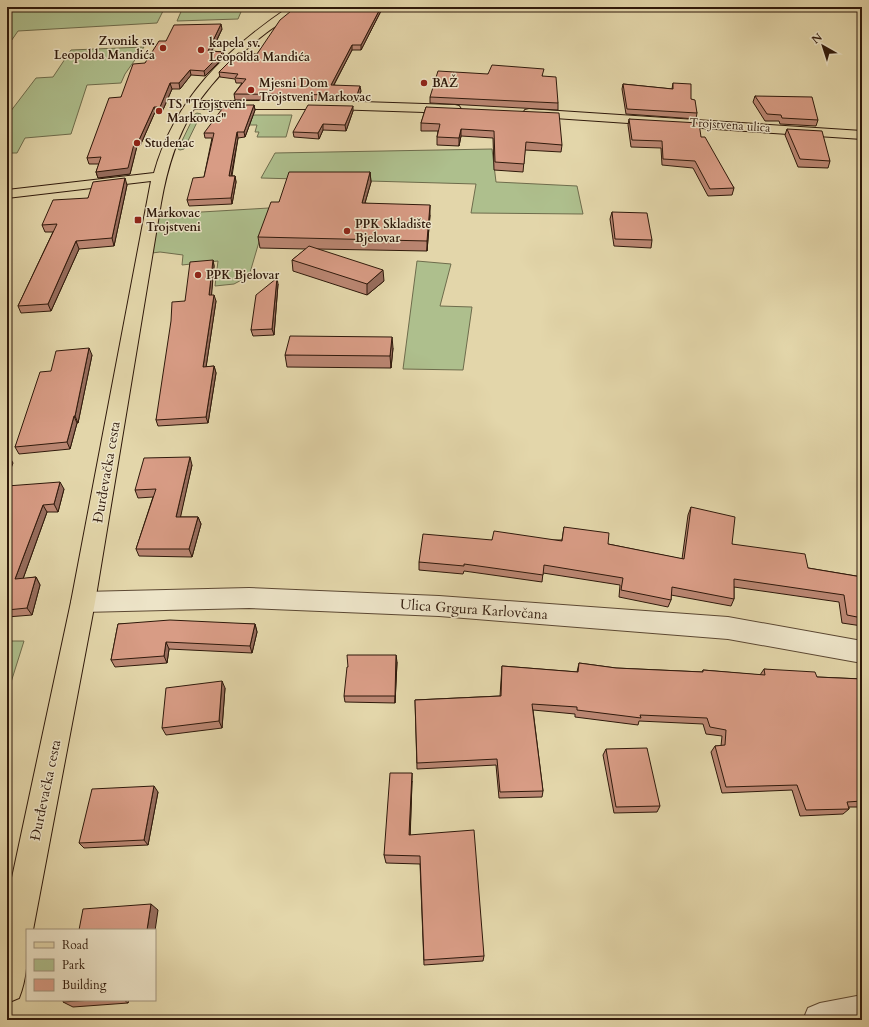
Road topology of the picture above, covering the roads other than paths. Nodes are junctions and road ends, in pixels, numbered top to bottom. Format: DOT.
graph roads {
  1 [pos="295,7"];
  2 [pos="202,90"];
  3 [pos="190,105"];
  4 [pos="237,105"];
  5 [pos="464,109"];
  6 [pos="517,112"];
  7 [pos="862,135"];
  8 [pos="159,176"];
  9 [pos="7,194"];
  10 [pos="83,602"];
  11 [pos="862,652"];
  12 [pos="7,986"];
  13 [pos="862,1012"];
  14 [pos="820,1020"];
  1 -- 2 [label="main road, Đurđevačka cesta"];
  2 -- 3 [label="main road, Đurđevačka cesta"];
  2 -- 4 [label="main road"];
  3 -- 4 [label="main road"];
  3 -- 8 [label="main road, Đurđevačka cesta"];
  4 -- 5 [label="main road"];
  6 -- 7 [label="main road, Trojstvena ulica"];
  8 -- 9 [label="main road"];
  8 -- 10 [label="main road, Đurđevačka cesta"];
  10 -- 11 [label="street, Ulica Grgura Karlovčana"];
  10 -- 12 [label="main road, Đurđevačka cesta"];
  13 -- 14 [label="street"];
}
